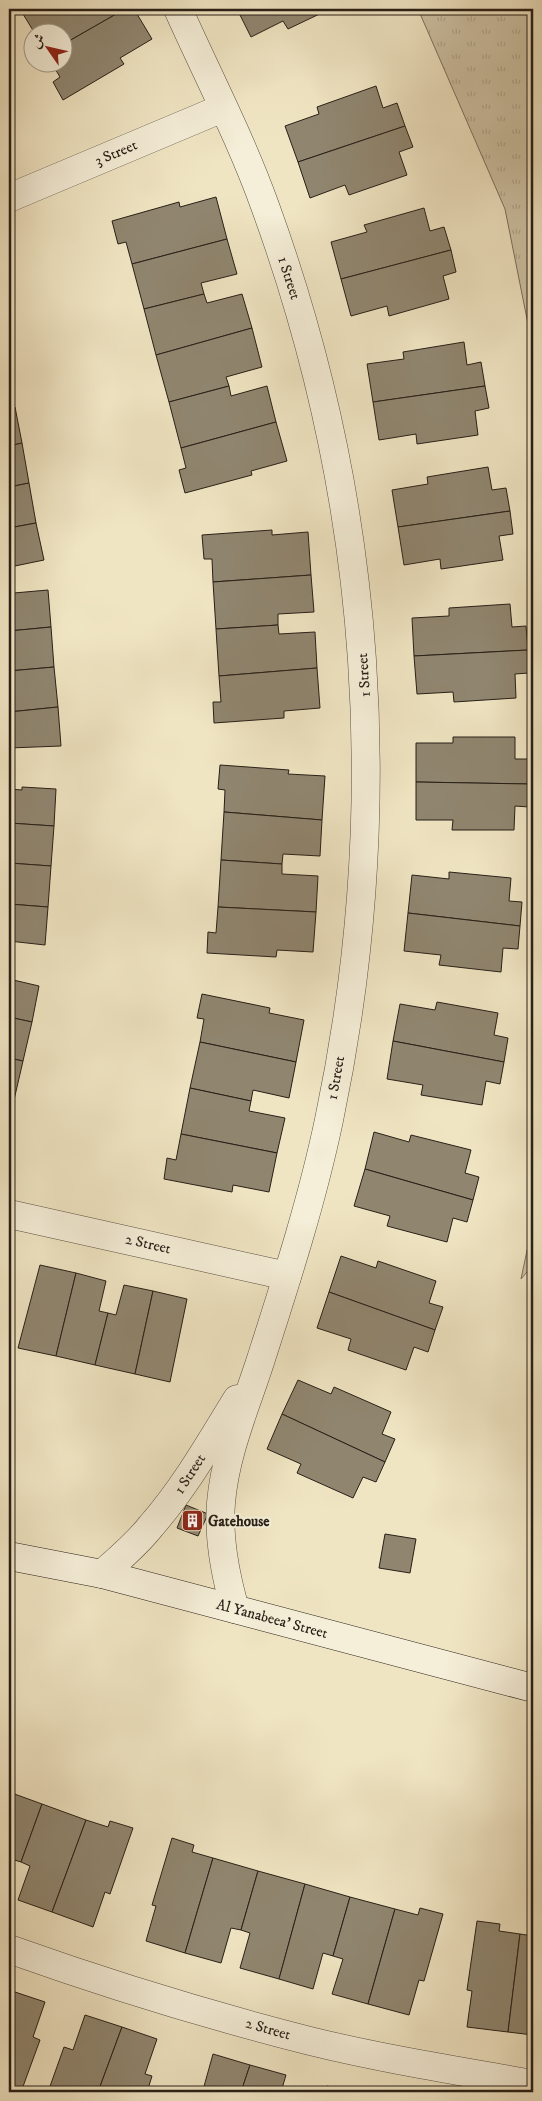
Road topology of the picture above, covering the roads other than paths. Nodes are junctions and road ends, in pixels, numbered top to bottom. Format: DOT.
graph roads {
  1 [pos="178,9"];
  2 [pos="223,108"];
  3 [pos="9,198"];
  4 [pos="9,1214"];
  5 [pos="287,1276"];
  6 [pos="261,1360"];
  7 [pos="9,1556"];
  8 [pos="102,1574"];
  9 [pos="235,1609"];
  10 [pos="533,1688"];
  11 [pos="9,1949"];
  12 [pos="533,2084"];
  1 -- 2 [label="street, 1 Street"];
  2 -- 3 [label="street, 3 Street"];
  2 -- 5 [label="street, 1 Street"];
  4 -- 5 [label="street, 2 Street"];
  5 -- 6 [label="street, 1 Street"];
  6 -- 8 [label="street, 1 Street"];
  6 -- 9 [label="street, 1 Street"];
  7 -- 8 [label="street, Al Yanabeea' Street"];
  8 -- 9 [label="street, Al Yanabeea' Street"];
  9 -- 10 [label="street, Al Yanabeea' Street"];
  11 -- 12 [label="street, 2 Street"];
}
